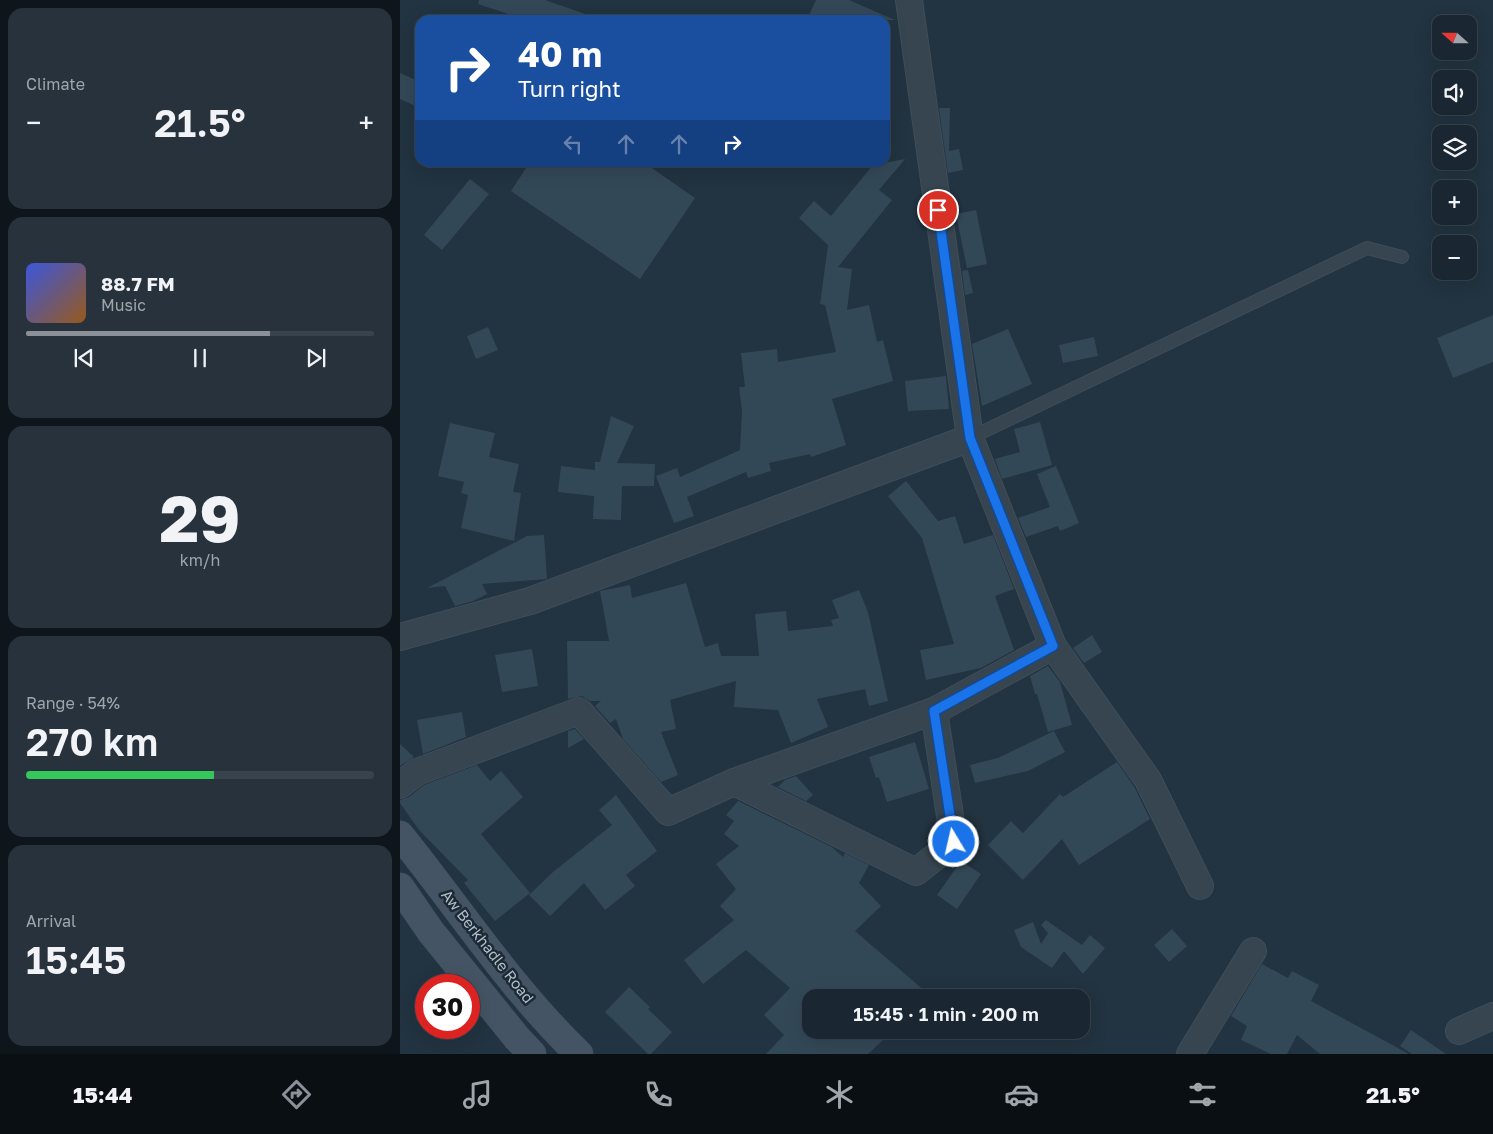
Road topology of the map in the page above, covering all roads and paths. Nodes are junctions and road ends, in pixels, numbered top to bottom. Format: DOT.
graph roads {
  1 [pos="909,0"];
  2 [pos="1402,257"];
  3 [pos="970,438"];
  4 [pos="400,637"];
  5 [pos="1053,646"];
  6 [pos="934,711"];
  7 [pos="734,782"];
  8 [pos="400,785"];
  9 [pos="400,835"];
  10 [pos="1200,886"];
  11 [pos="400,887"];
  12 [pos="1253,951"];
  13 [pos="1493,1016"];
  14 [pos="1459,1031"];
  15 [pos="532,1054"];
  16 [pos="579,1054"];
  17 [pos="1190,1054"];
  1 -- 3 [label="street"];
  2 -- 3 [label="lane"];
  3 -- 4 [label="street"];
  3 -- 5 [label="street"];
  5 -- 6 [label="street"];
  5 -- 10 [label="street"];
  6 -- 7 [label="street"];
  6 -- 7 [label="street"];
  7 -- 8 [label="street"];
  9 -- 16 [label="main road, Aw Berkhadle Road"];
  11 -- 15 [label="main road"];
  12 -- 17 [label="street"];
  13 -- 14 [label="street"];
}
